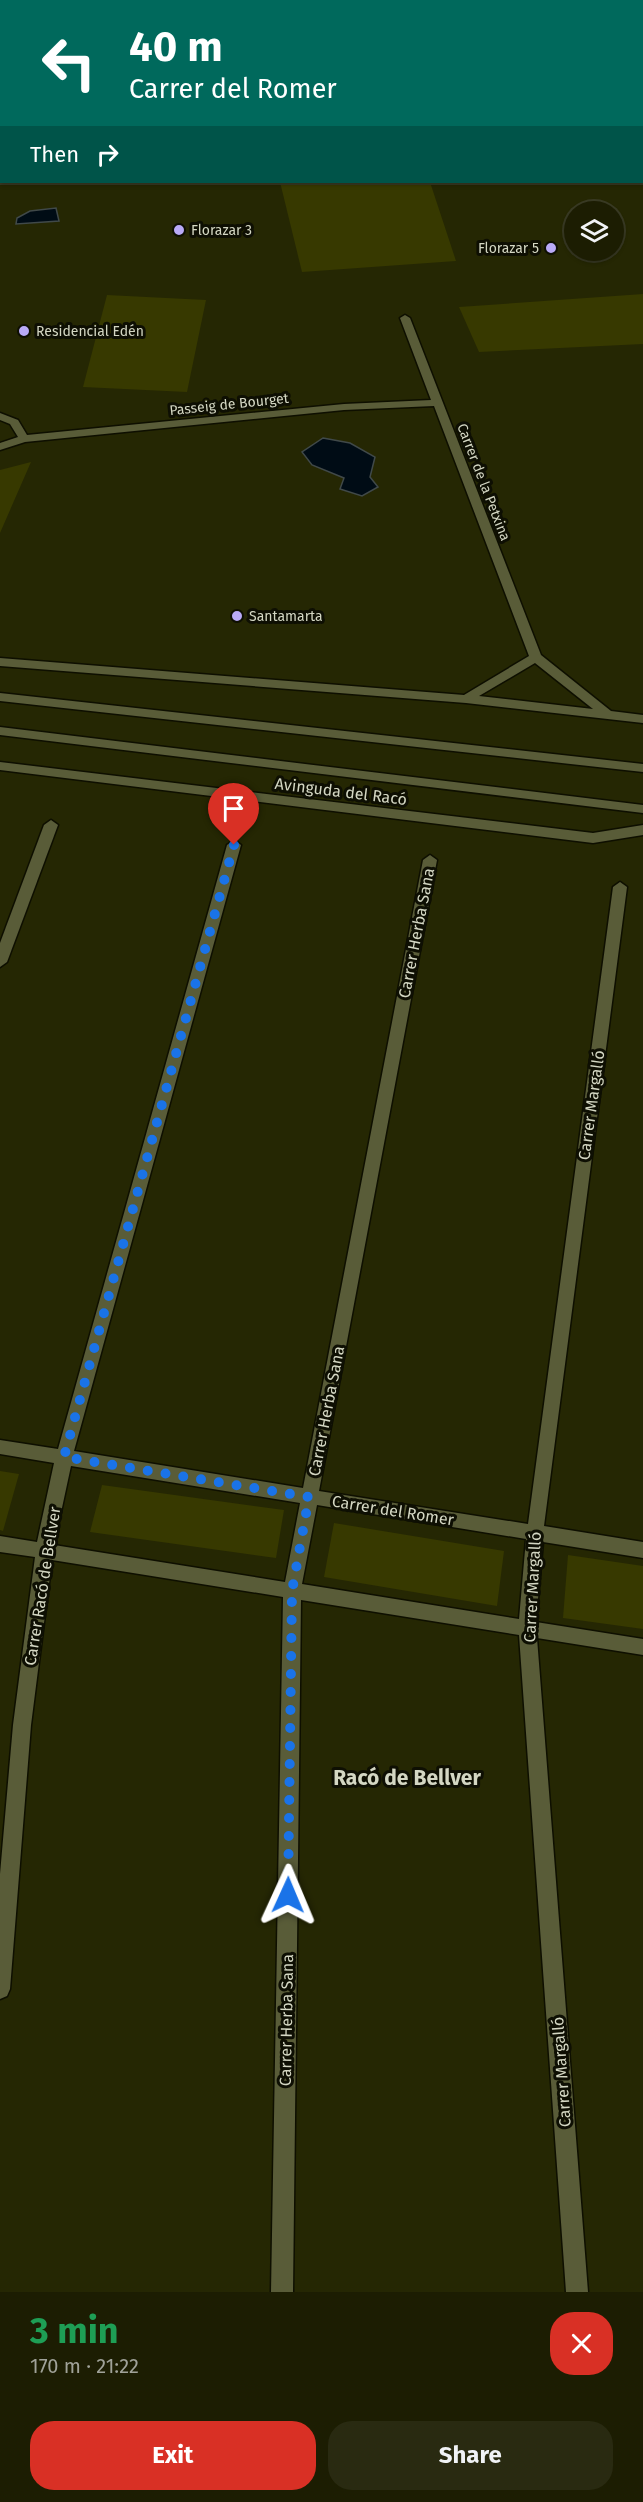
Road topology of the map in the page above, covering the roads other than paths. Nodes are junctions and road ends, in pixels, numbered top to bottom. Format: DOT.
graph roads {
  1 [pos="405,318"];
  2 [pos="437,403"];
  3 [pos="0,416"];
  4 [pos="24,438"];
  5 [pos="0,447"];
  6 [pos="536,657"];
  7 [pos="0,663"];
  8 [pos="0,697"];
  9 [pos="466,699"];
  10 [pos="606,713"];
  11 [pos="643,719"];
  12 [pos="0,731"];
  13 [pos="0,766"];
  14 [pos="643,768"];
  15 [pos="643,809"];
  16 [pos="51,825"];
  17 [pos="643,830"];
  18 [pos="234,845"];
  19 [pos="430,860"];
  20 [pos="620,887"];
  21 [pos="0,962"];
  22 [pos="0,1447"];
  23 [pos="64,1457"];
  24 [pos="309,1497"];
  25 [pos="535,1533"];
  26 [pos="0,1544"];
  27 [pos="643,1550"];
  28 [pos="44,1552"];
  29 [pos="292,1591"];
  30 [pos="527,1629"];
  31 [pos="643,1647"];
  32 [pos="0,1989"];
  33 [pos="282,2292"];
  34 [pos="577,2292"];
  1 -- 2 [label="street, Carrer de la Petxina"];
  2 -- 4 [label="street, Passeig de Bourget"];
  2 -- 6 [label="street, Carrer de la Petxina"];
  3 -- 4 [label="street"];
  4 -- 5 [label="street, Passeig de Bourget"];
  6 -- 9 [label="street"];
  6 -- 10 [label="street"];
  7 -- 9 [label="street"];
  8 -- 14 [label="street"];
  9 -- 10 [label="street"];
  10 -- 11 [label="street"];
  12 -- 15 [label="street"];
  13 -- 17 [label="street, Avinguda del Racó"];
  16 -- 21 [label="street"];
  18 -- 23 [label="street, Carrer Racó de Bellver"];
  19 -- 24 [label="street, Carrer Herba Sana"];
  20 -- 25 [label="street, Carrer Margalló"];
  22 -- 23 [label="street, Carrer del Romer"];
  23 -- 24 [label="street, Carrer del Romer"];
  23 -- 28 [label="street, Carrer Racó de Bellver"];
  24 -- 25 [label="street, Carrer del Romer"];
  24 -- 29 [label="street, Carrer Herba Sana"];
  25 -- 27 [label="street, Carrer del Romer"];
  25 -- 30 [label="street, Carrer Margalló"];
  26 -- 28 [label="street"];
  28 -- 29 [label="street"];
  28 -- 32 [label="street, Carrer Racó de Bellver"];
  29 -- 30 [label="street"];
  29 -- 33 [label="street, Carrer Herba Sana"];
  30 -- 31 [label="street"];
  30 -- 34 [label="street, Carrer Margalló"];
}
